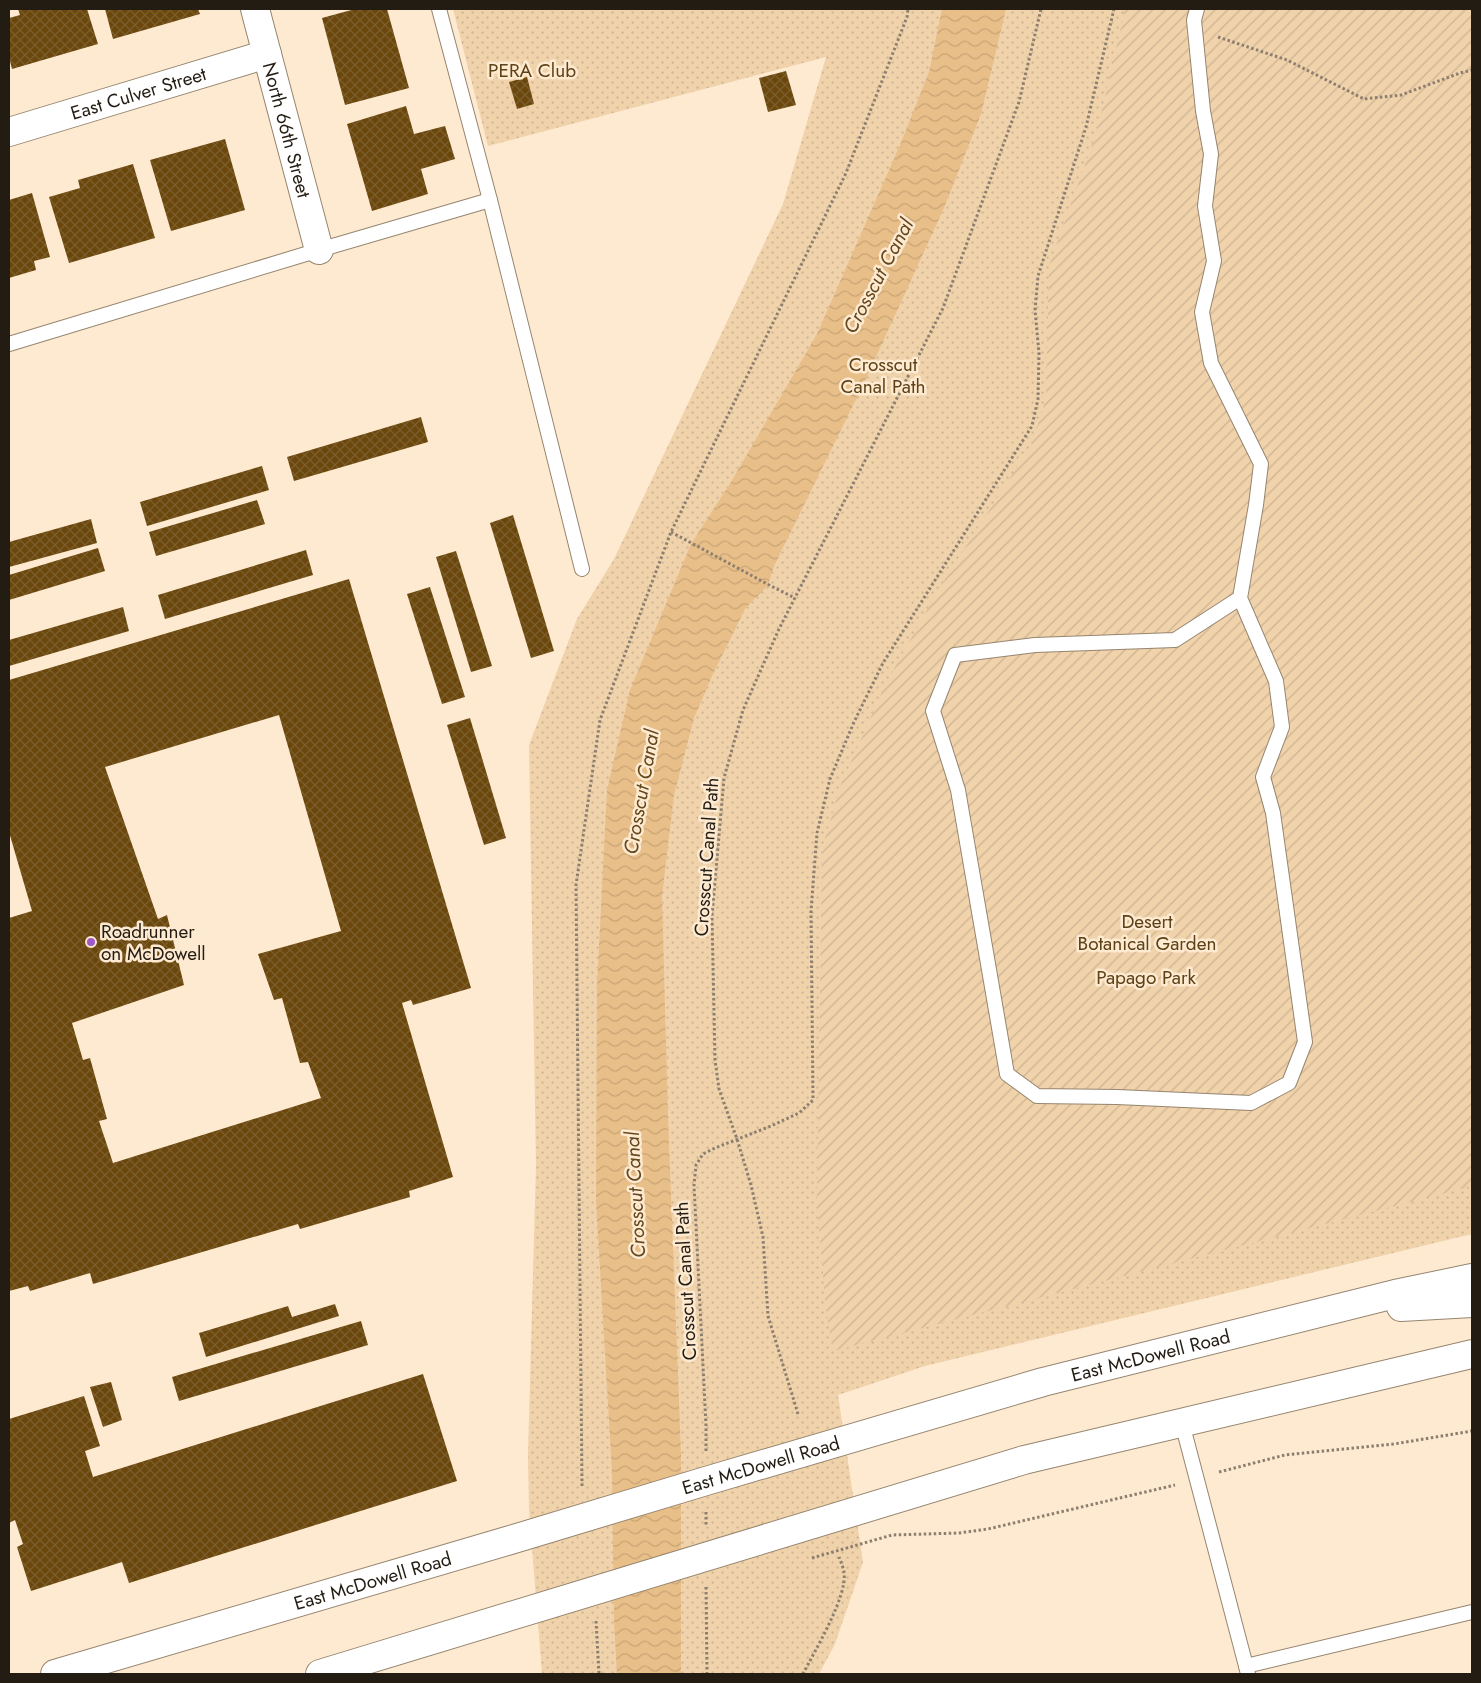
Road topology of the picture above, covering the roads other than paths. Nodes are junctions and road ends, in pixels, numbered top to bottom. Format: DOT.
graph roads {
  1 [pos="256,9"];
  2 [pos="439,9"];
  3 [pos="1197,9"];
  4 [pos="268,54"];
  5 [pos="9,132"];
  6 [pos="490,200"];
  7 [pos="318,250"];
  8 [pos="9,344"];
  9 [pos="582,569"];
  10 [pos="1240,598"];
  11 [pos="1472,1278"];
  12 [pos="1472,1303"];
  13 [pos="1326,1312"];
  14 [pos="1472,1354"];
  15 [pos="1182,1423"];
  16 [pos="1472,1612"];
  17 [pos="1247,1670"];
  18 [pos="55,1674"];
  19 [pos="320,1674"];
  1 -- 4 [label="main road, North 66th Street"];
  2 -- 6 [label="lane"];
  3 -- 10 [label="lane"];
  4 -- 5 [label="main road, East Culver Street"];
  4 -- 7 [label="main road, North 66th Street"];
  6 -- 7 [label="lane"];
  6 -- 9 [label="lane"];
  7 -- 8 [label="lane"];
  10 -- 10 [label="lane"];
  11 -- 13 [label="main road, East McDowell Road"];
  12 -- 13 [label="main road"];
  13 -- 18 [label="main road, East McDowell Road"];
  14 -- 15 [label="main road"];
  15 -- 17 [label="lane"];
  15 -- 19 [label="main road"];
  16 -- 17 [label="lane"];
}
